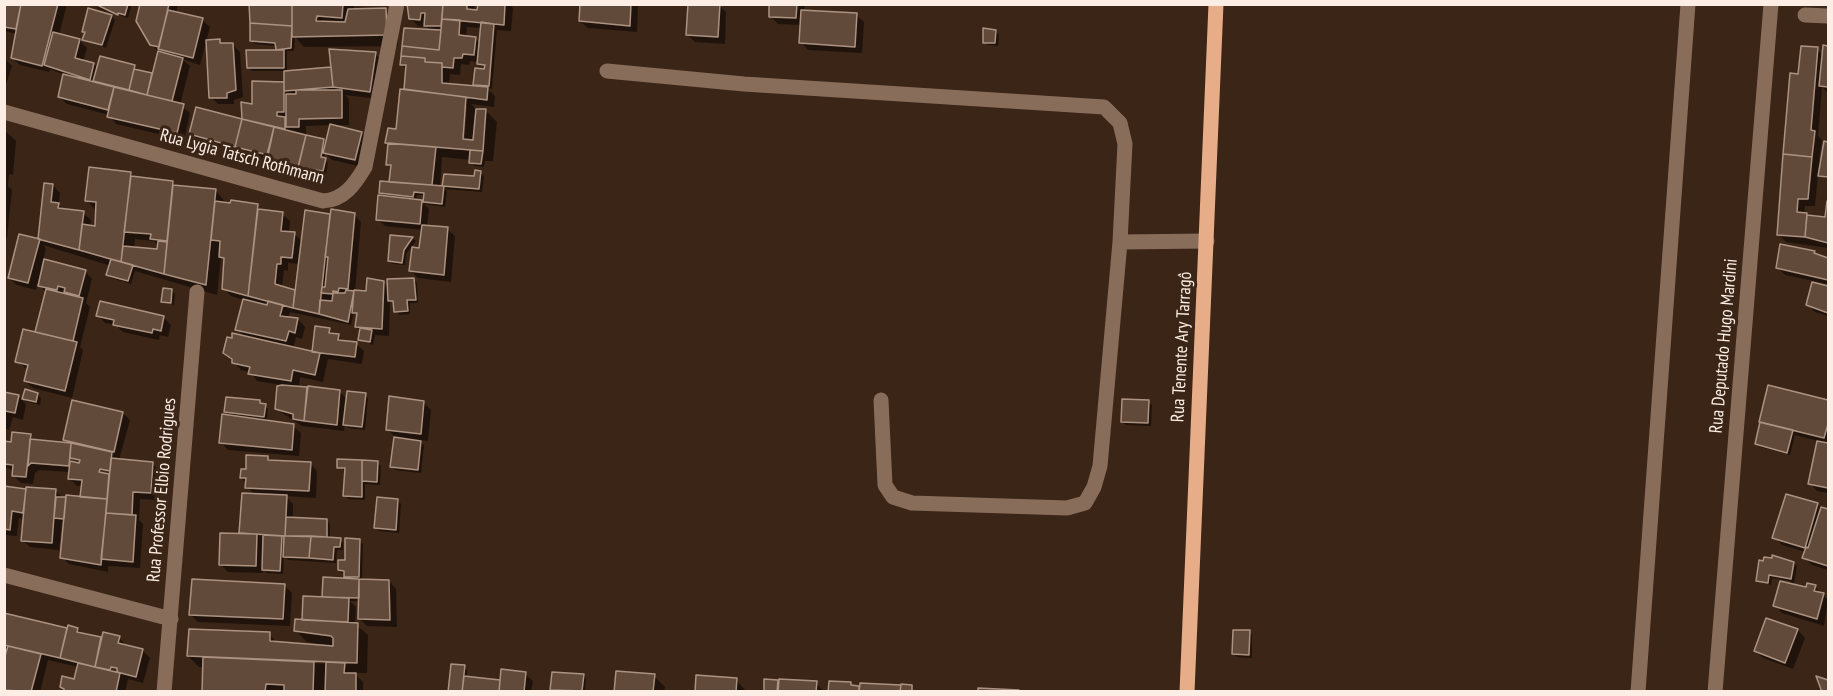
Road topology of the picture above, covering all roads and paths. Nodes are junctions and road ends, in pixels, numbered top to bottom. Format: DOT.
graph roads {
  1 [pos="397,4"];
  2 [pos="1216,4"];
  3 [pos="1688,4"];
  4 [pos="1771,4"];
  5 [pos="1805,15"];
  6 [pos="1828,16"];
  7 [pos="607,71"];
  8 [pos="4,112"];
  9 [pos="1207,241"];
  10 [pos="1120,242"];
  11 [pos="197,292"];
  12 [pos="881,400"];
  13 [pos="4,575"];
  14 [pos="171,620"];
  15 [pos="164,692"];
  16 [pos="1187,692"];
  17 [pos="1638,692"];
  18 [pos="1715,692"];
  1 -- 8 [label="street, Rua Lygia Tatsch Rothmann"];
  2 -- 9 [label="main road, Rua Tenente Ary Tarragô"];
  3 -- 17 [label="street"];
  4 -- 18 [label="street, Rua Deputado Hugo Mardini"];
  5 -- 6 [label="street"];
  7 -- 10 [label="street"];
  9 -- 10 [label="street"];
  9 -- 16 [label="main road, Rua Tenente Ary Tarragô"];
  10 -- 12 [label="street"];
  11 -- 14 [label="street, Rua Professor Elbio Rodrigues"];
  13 -- 14 [label="street"];
  14 -- 15 [label="street, Rua Professor Elbio Rodrigues"];
}
